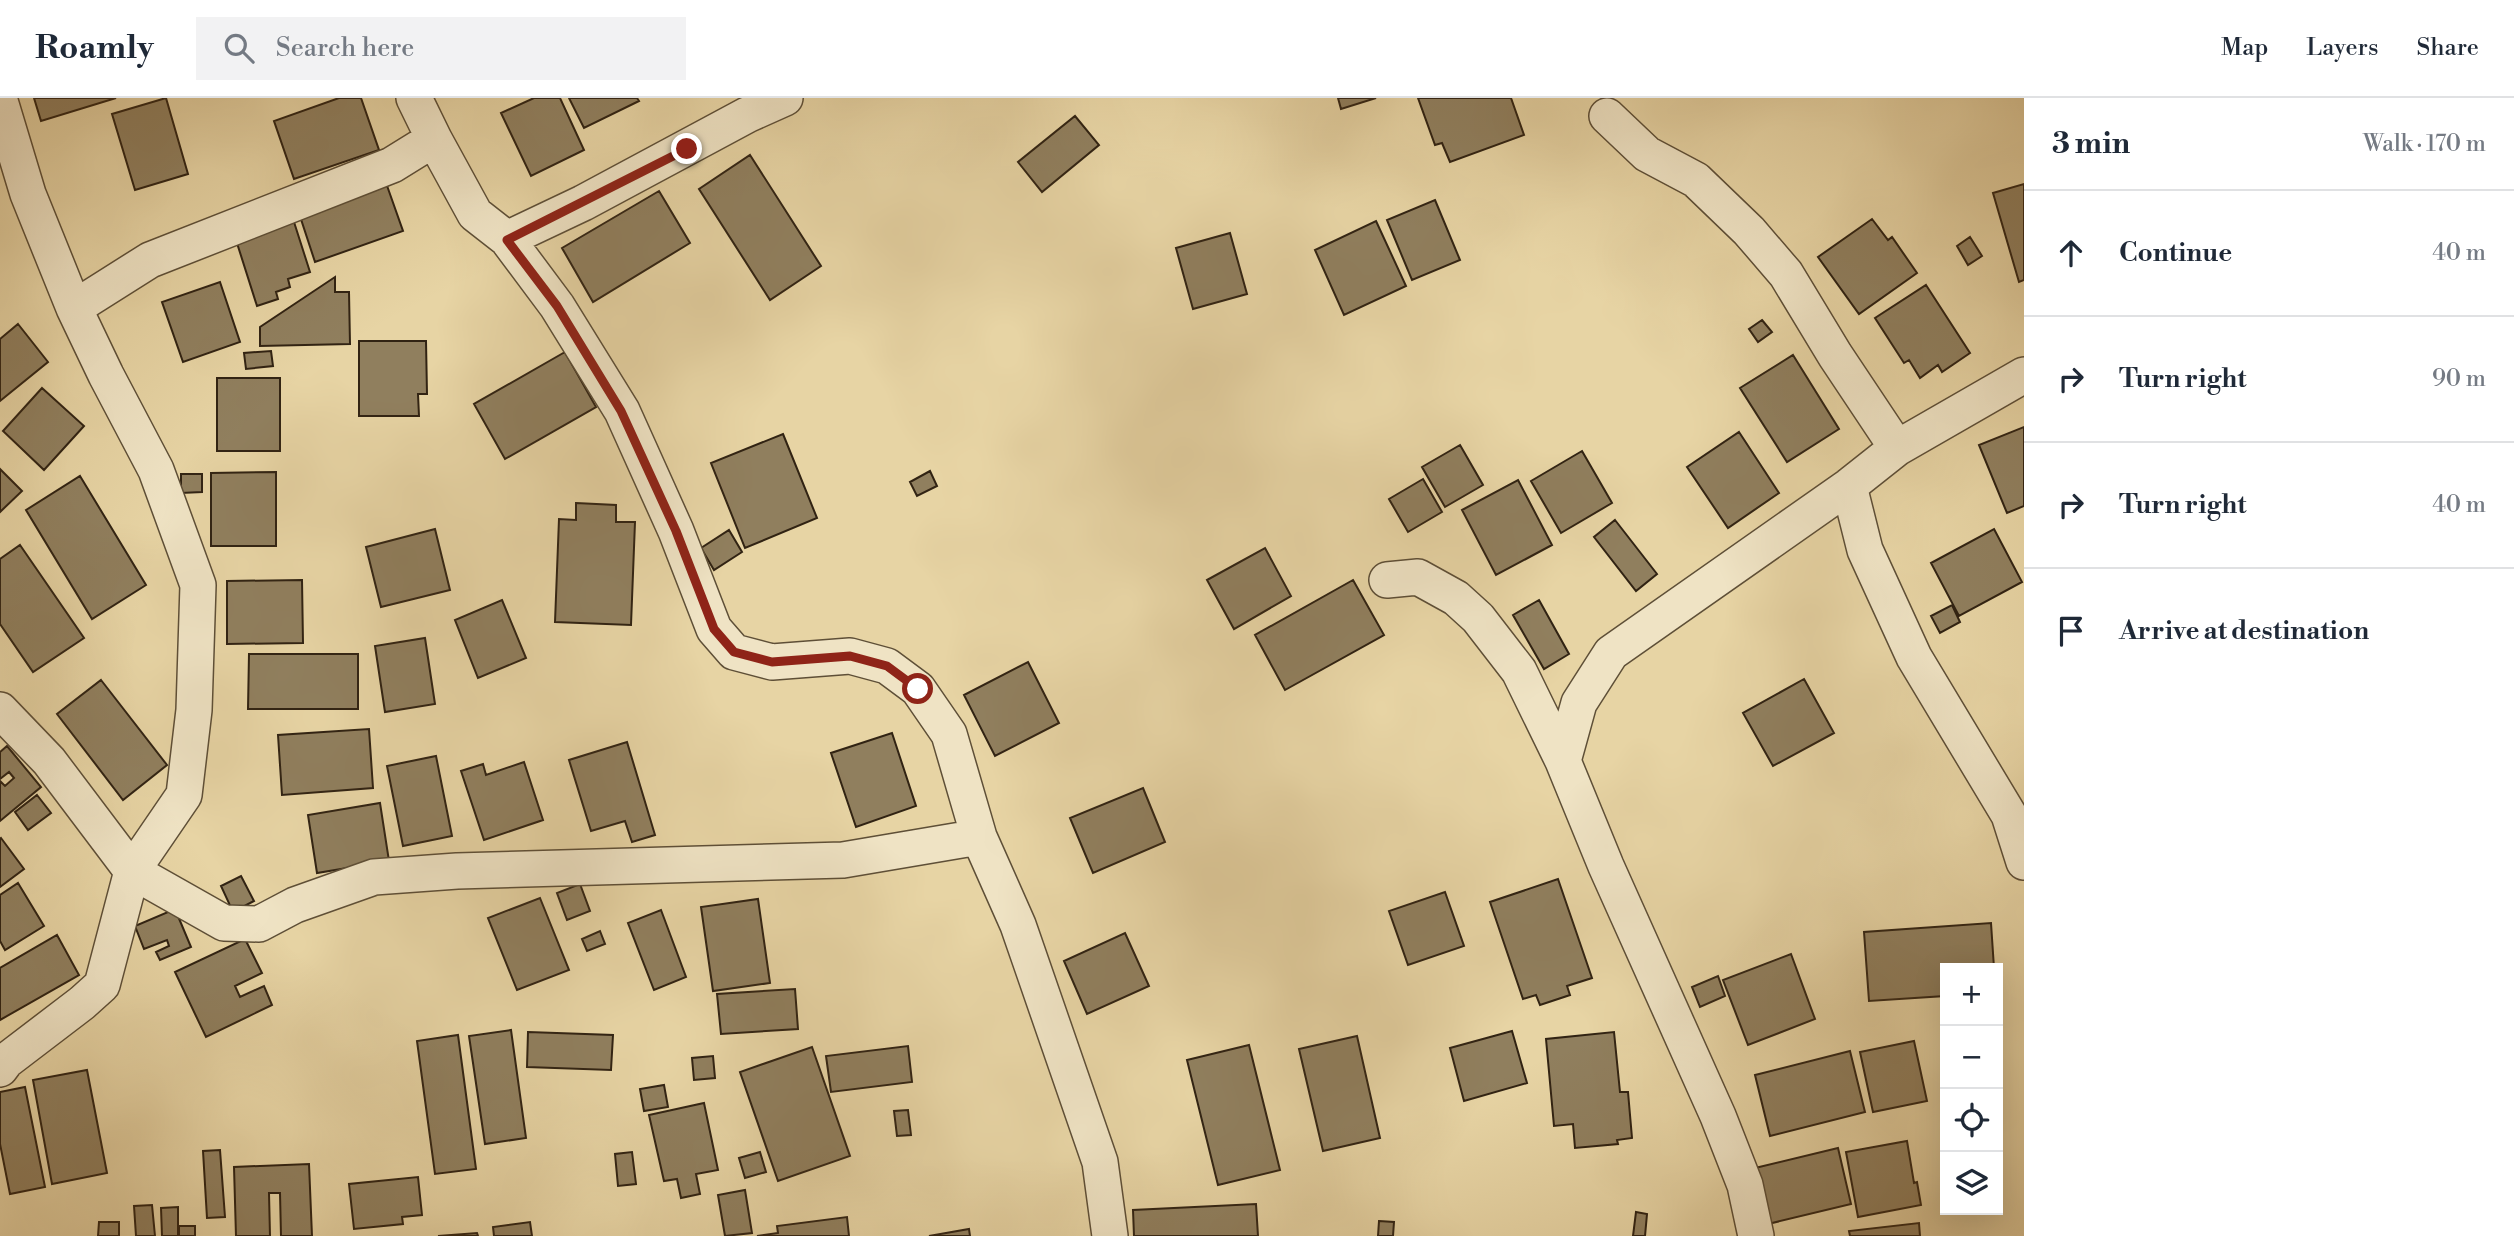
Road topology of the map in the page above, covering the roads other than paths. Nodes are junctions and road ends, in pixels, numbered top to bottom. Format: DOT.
graph roads {
  1 [pos="414,98"];
  2 [pos="785,98"];
  3 [pos="0,101"];
  4 [pos="1607,116"];
  5 [pos="433,139"];
  6 [pos="507,240"];
  7 [pos="74,307"];
  8 [pos="2024,375"];
  9 [pos="1897,448"];
  10 [pos="1849,486"];
  11 [pos="1387,580"];
  12 [pos="0,710"];
  13 [pos="1563,761"];
  14 [pos="979,837"];
  15 [pos="2024,862"];
  16 [pos="132,872"];
  17 [pos="0,1069"];
  18 [pos="1110,1236"];
  19 [pos="1756,1236"];
  1 -- 5 [label="street"];
  2 -- 6 [label="street"];
  3 -- 7 [label="street"];
  4 -- 9 [label="street"];
  5 -- 6 [label="street"];
  5 -- 7 [label="street"];
  6 -- 14 [label="street"];
  7 -- 16 [label="street"];
  8 -- 9 [label="street"];
  9 -- 10 [label="street"];
  10 -- 13 [label="street"];
  10 -- 15 [label="street"];
  11 -- 13 [label="street"];
  12 -- 16 [label="street"];
  13 -- 19 [label="street"];
  14 -- 16 [label="street"];
  14 -- 18 [label="street"];
  16 -- 17 [label="street"];
}
